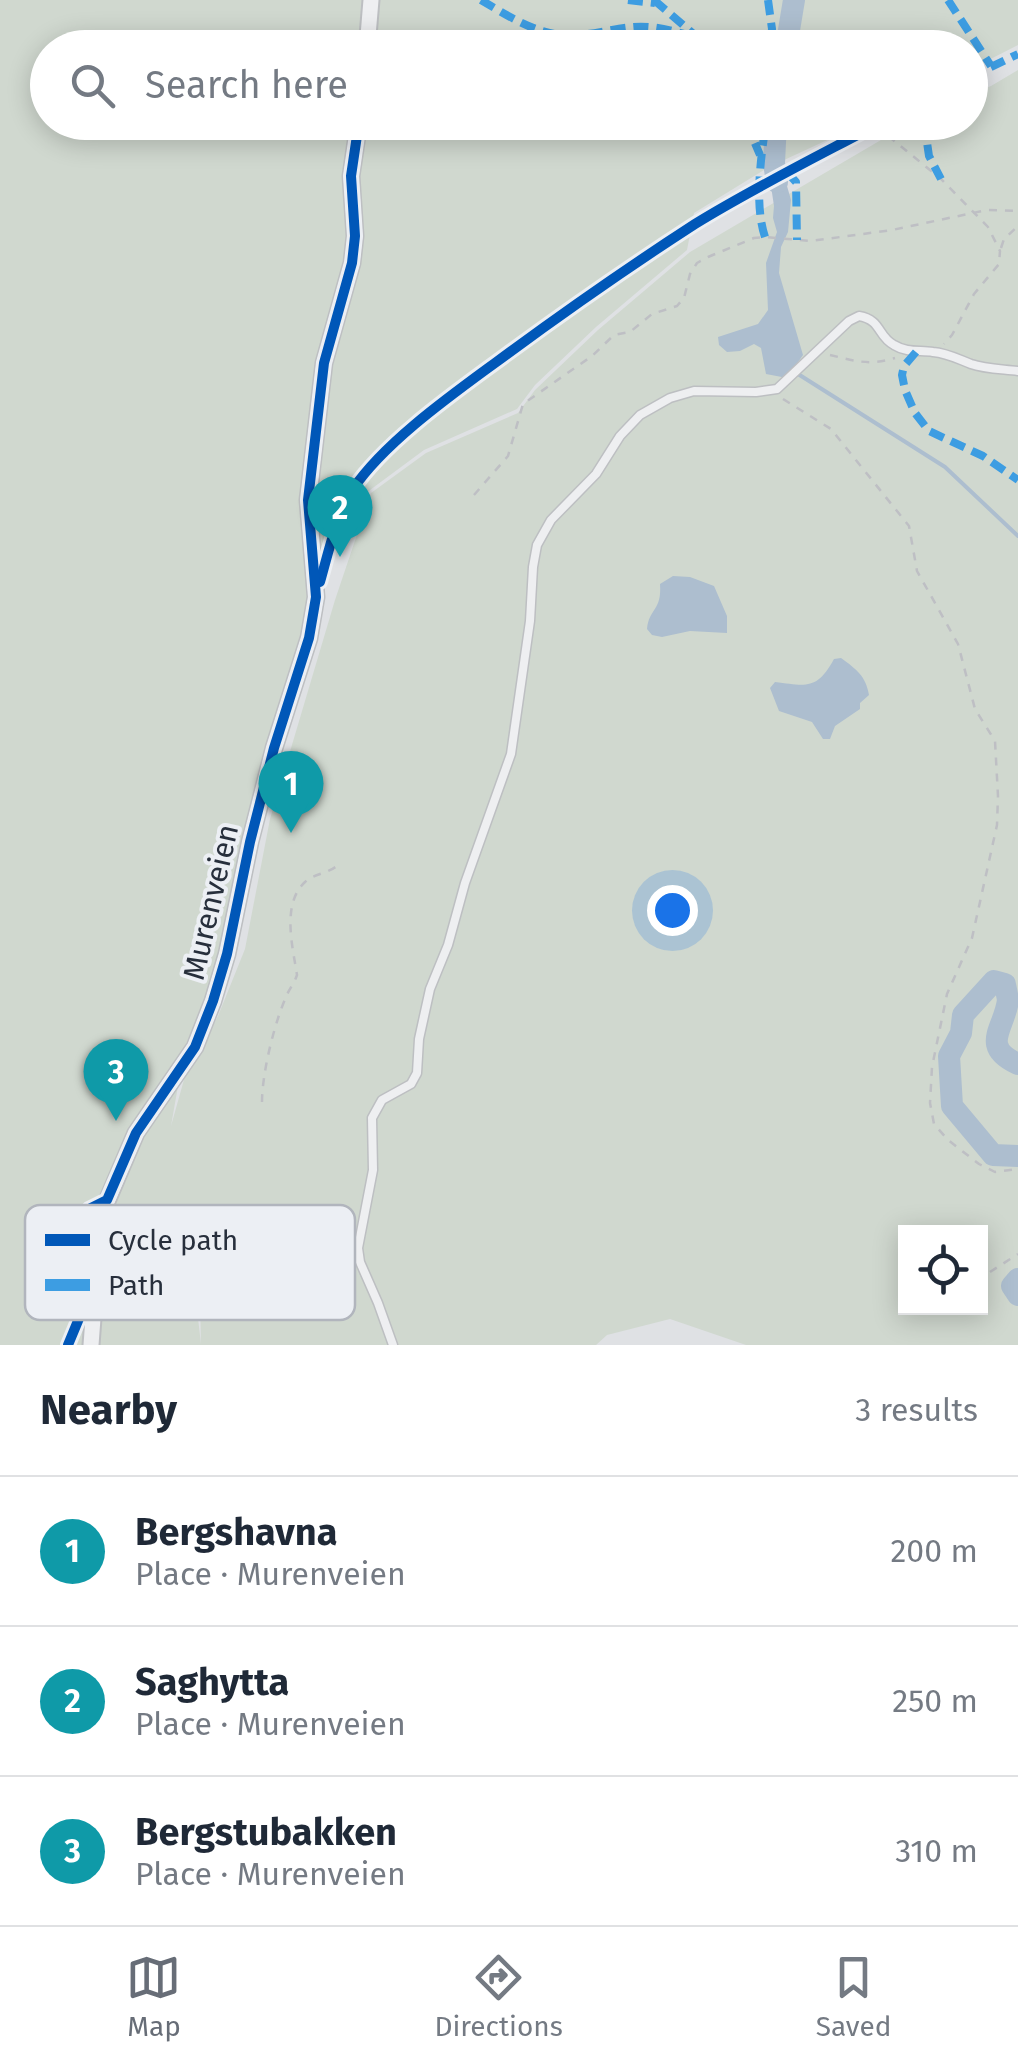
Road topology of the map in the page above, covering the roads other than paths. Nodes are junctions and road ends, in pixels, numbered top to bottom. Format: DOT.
graph roads {
  1 [pos="371,0"];
  2 [pos="368,30"];
  3 [pos="356,140"];
  4 [pos="1018,371"];
  5 [pos="105,1205"];
  6 [pos="93,1320"];
  7 [pos="91,1345"];
  8 [pos="393,1345"];
  1 -- 2 [label="street"];
  3 -- 5 [label="street, Murenveien"];
  4 -- 8 [label="lane"];
  6 -- 7 [label="street, Murenveien"];
}
